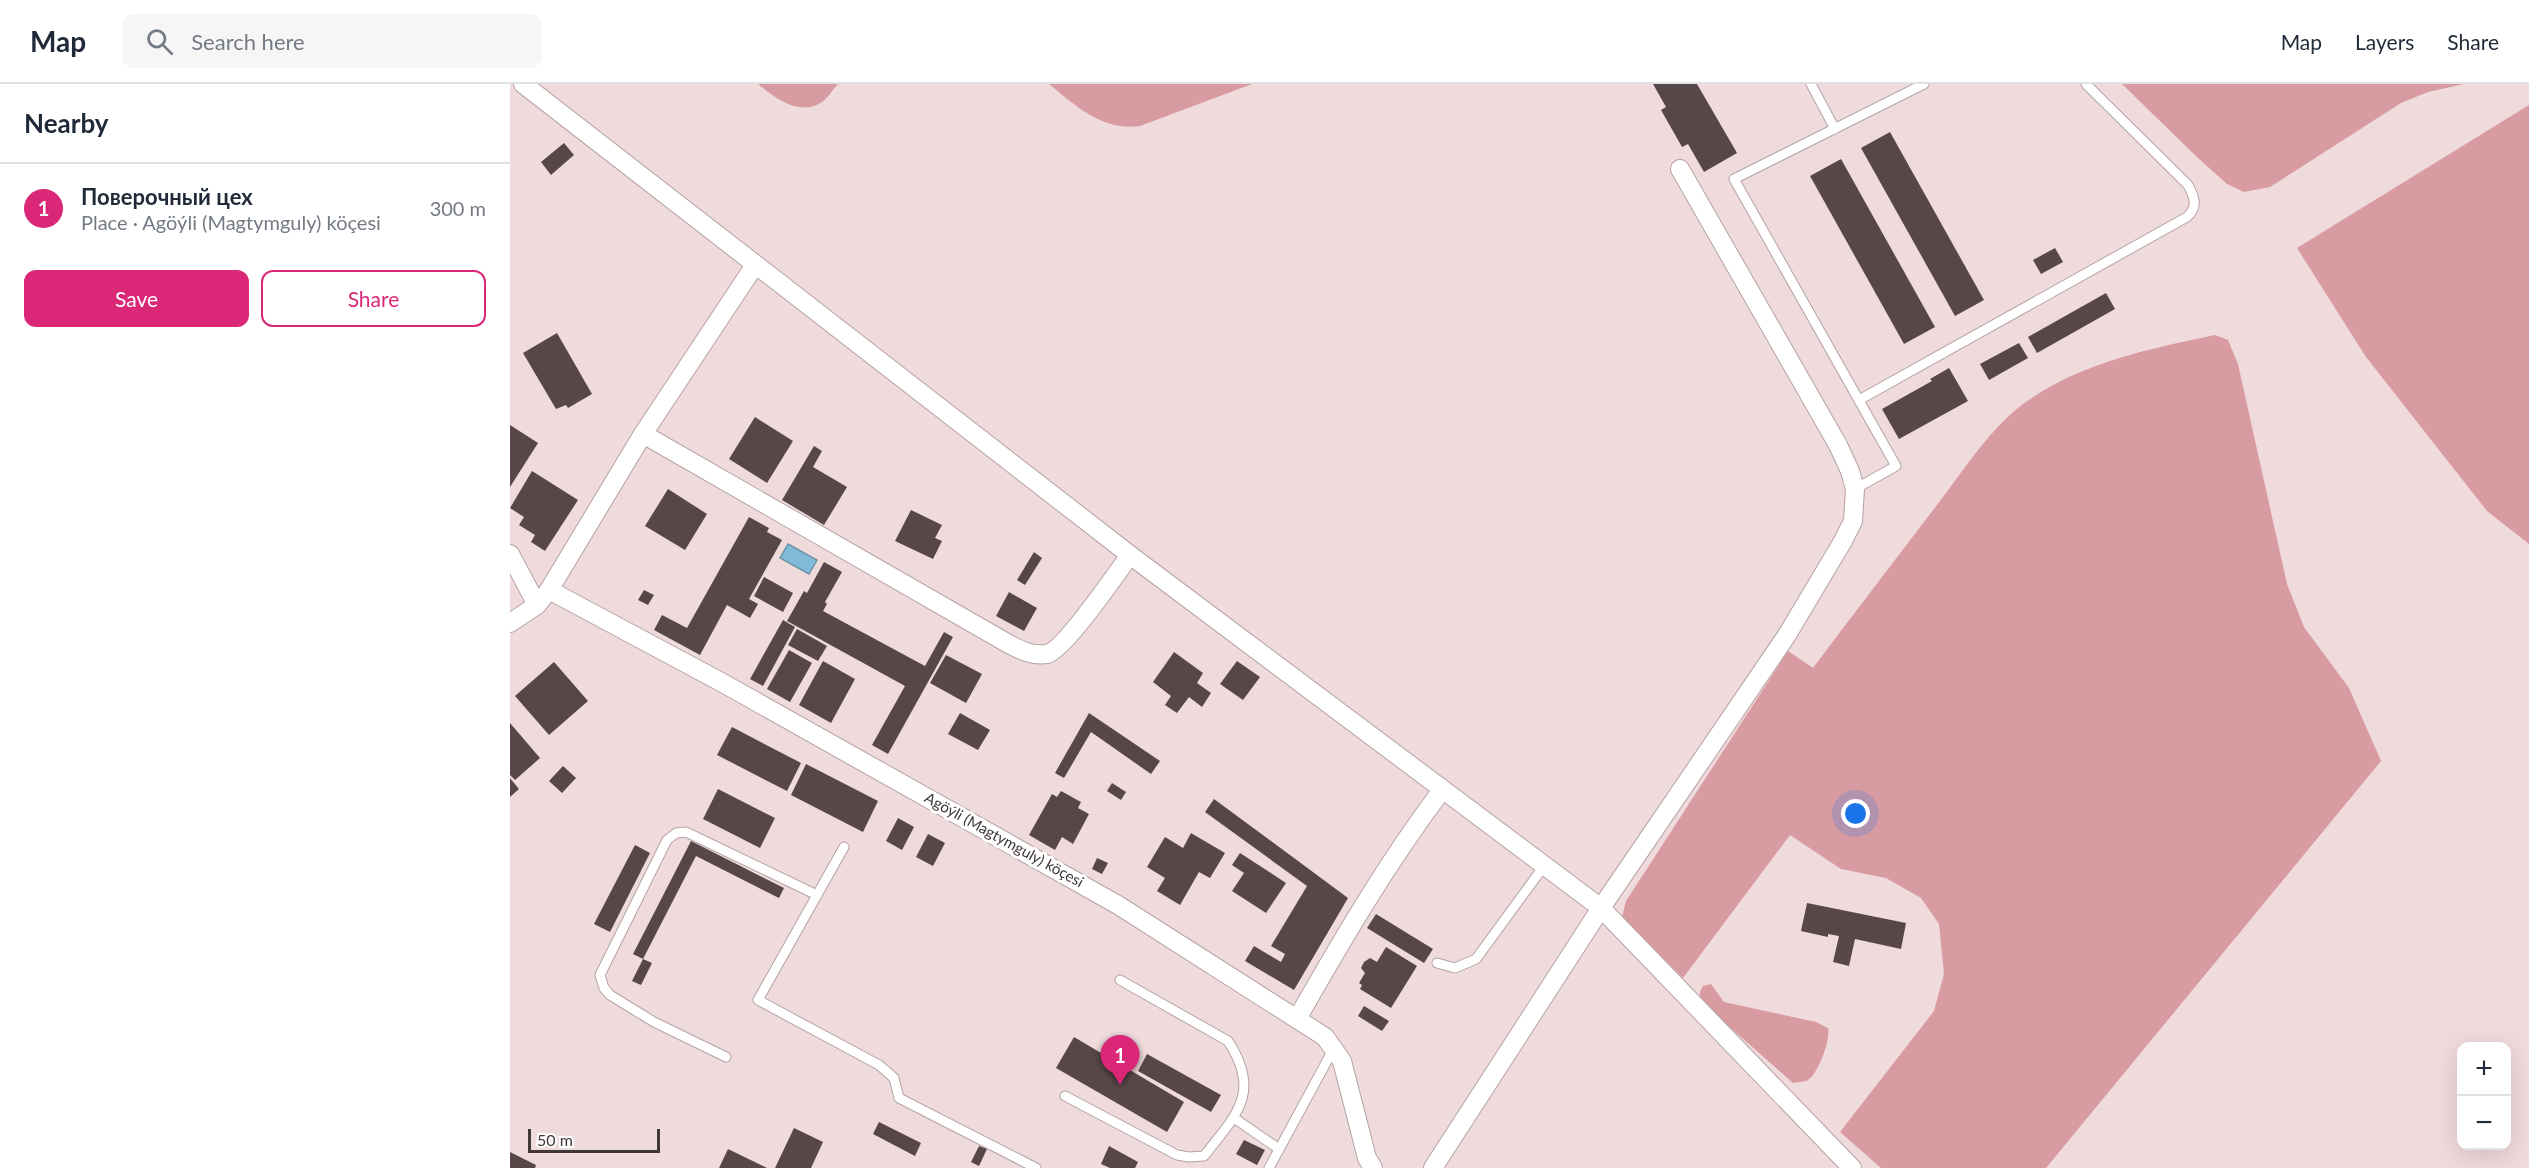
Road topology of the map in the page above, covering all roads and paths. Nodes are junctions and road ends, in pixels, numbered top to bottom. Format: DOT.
graph roads {
  1 [pos="524,84"];
  2 [pos="1811,84"];
  3 [pos="1924,84"];
  4 [pos="2085,84"];
  5 [pos="1835,129"];
  6 [pos="1680,169"];
  7 [pos="755,265"];
  8 [pos="1859,400"];
  9 [pos="643,434"];
  10 [pos="1855,489"];
  11 [pos="510,554"];
  12 [pos="1130,555"];
  13 [pos="549,590"];
  14 [pos="537,605"];
  15 [pos="510,623"];
  16 [pos="1442,790"];
  17 [pos="844,847"];
  18 [pos="1544,866"];
  19 [pos="817,895"];
  20 [pos="1601,908"];
  21 [pos="1437,963"];
  22 [pos="1120,980"];
  23 [pos="1297,1019"];
  24 [pos="1334,1048"];
  25 [pos="726,1057"];
  26 [pos="1065,1095"];
  27 [pos="1234,1118"];
  28 [pos="1279,1149"];
  29 [pos="1036,1168"];
  30 [pos="1269,1168"];
  31 [pos="1373,1168"];
  32 [pos="1433,1168"];
  33 [pos="1852,1168"];
  1 -- 7 [label="street"];
  2 -- 5 [label="lane"];
  3 -- 5 [label="lane"];
  4 -- 8 [label="lane"];
  5 -- 8 [label="lane"];
  6 -- 10 [label="street"];
  7 -- 9 [label="street"];
  7 -- 12 [label="street"];
  8 -- 10 [label="lane"];
  9 -- 12 [label="street"];
  9 -- 13 [label="street"];
  10 -- 20 [label="street"];
  11 -- 14 [label="street"];
  12 -- 16 [label="street"];
  13 -- 14 [label="street"];
  13 -- 23 [label="street, Agöýli (Magtymguly) köçesi"];
  14 -- 15 [label="street"];
  16 -- 18 [label="street"];
  16 -- 23 [label="street"];
  17 -- 19 [label="lane"];
  18 -- 20 [label="street"];
  18 -- 21 [label="lane"];
  19 -- 25 [label="lane"];
  19 -- 29 [label="lane"];
  20 -- 32 [label="street"];
  20 -- 33 [label="street"];
  22 -- 27 [label="lane"];
  23 -- 24 [label="street, Agöýli (Magtymguly) köçesi"];
  24 -- 28 [label="lane"];
  24 -- 31 [label="street, Agöýli (Magtymguly) köçesi"];
  26 -- 27 [label="lane"];
  27 -- 28 [label="lane"];
  28 -- 30 [label="lane"];
}
